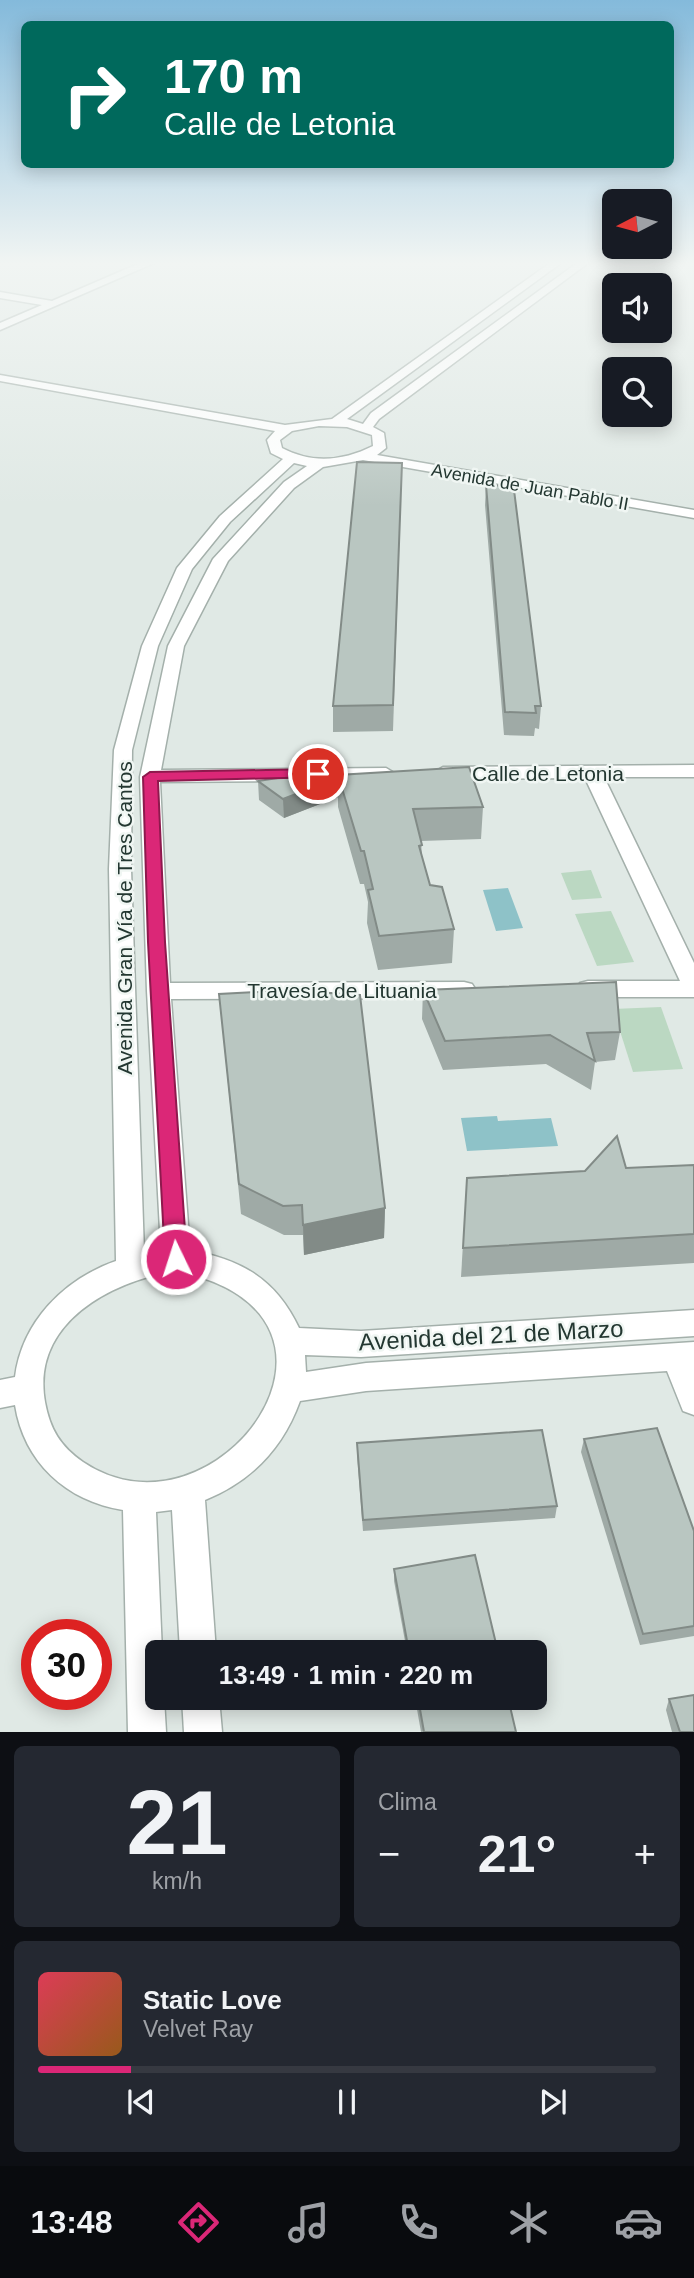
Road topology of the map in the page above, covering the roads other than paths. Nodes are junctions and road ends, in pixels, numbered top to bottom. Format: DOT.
graph roads {
  1 [pos="444,344"];
  2 [pos="473,344"];
  3 [pos="0,378"];
  4 [pos="0,386"];
  5 [pos="335,422"];
  6 [pos="367,427"];
  7 [pos="285,429"];
  8 [pos="273,440"];
  9 [pos="380,448"];
  10 [pos="366,457"];
  11 [pos="292,458"];
  12 [pos="320,463"];
  13 [pos="694,502"];
  14 [pos="694,514"];
  15 [pos="694,771"];
  16 [pos="592,773"];
  17 [pos="400,774"];
  18 [pos="428,774"];
  19 [pos="150,777"];
  20 [pos="694,988"];
  21 [pos="568,989"];
  22 [pos="484,990"];
  23 [pos="159,991"];
  24 [pos="176,1259"];
  25 [pos="130,1265"];
  26 [pos="694,1323"];
  27 [pos="289,1341"];
  28 [pos="685,1357"];
  29 [pos="290,1389"];
  30 [pos="14,1392"];
  31 [pos="694,1401"];
  32 [pos="188,1492"];
  33 [pos="139,1498"];
  34 [pos="197,1640"];
  35 [pos="202,1710"];
  36 [pos="147,1732"];
  37 [pos="203,1732"];
  1 -- 5 [label="street"];
  2 -- 6 [label="street"];
  3 -- 7 [label="street"];
  4 -- 8 [label="street"];
  5 -- 6 [label="street"];
  5 -- 7 [label="street"];
  6 -- 9 [label="street"];
  7 -- 8 [label="street"];
  8 -- 11 [label="street"];
  9 -- 10 [label="street"];
  9 -- 13 [label="street, Avenida de Juan Pablo II"];
  10 -- 12 [label="street"];
  10 -- 14 [label="street, Avenida de Juan Pablo II"];
  11 -- 12 [label="street"];
  11 -- 25 [label="street, Avenida Gran Vía de Tres Cantos"];
  12 -- 19 [label="street, Avenida Gran Vía de Tres Cantos"];
  15 -- 16 [label="street, Calle de Letonia"];
  16 -- 18 [label="street, Calle de Letonia"];
  16 -- 20 [label="street"];
  17 -- 19 [label="street"];
  19 -- 23 [label="street, Avenida Gran Vía de Tres Cantos"];
  20 -- 21 [label="street"];
  22 -- 23 [label="street, Travesía de Lituania"];
  23 -- 24 [label="street, Avenida Gran Vía de Tres Cantos"];
  24 -- 25 [label="street"];
  24 -- 27 [label="street"];
  25 -- 30 [label="street"];
  26 -- 27 [label="street, Avenida del 21 de Marzo"];
  27 -- 29 [label="street"];
  28 -- 29 [label="street, Avenida del 21 de Marzo"];
  28 -- 31 [label="street"];
  29 -- 32 [label="street"];
  30 -- 33 [label="street"];
  32 -- 33 [label="street"];
  32 -- 34 [label="street"];
  33 -- 36 [label="street"];
  35 -- 37 [label="street"];
}
